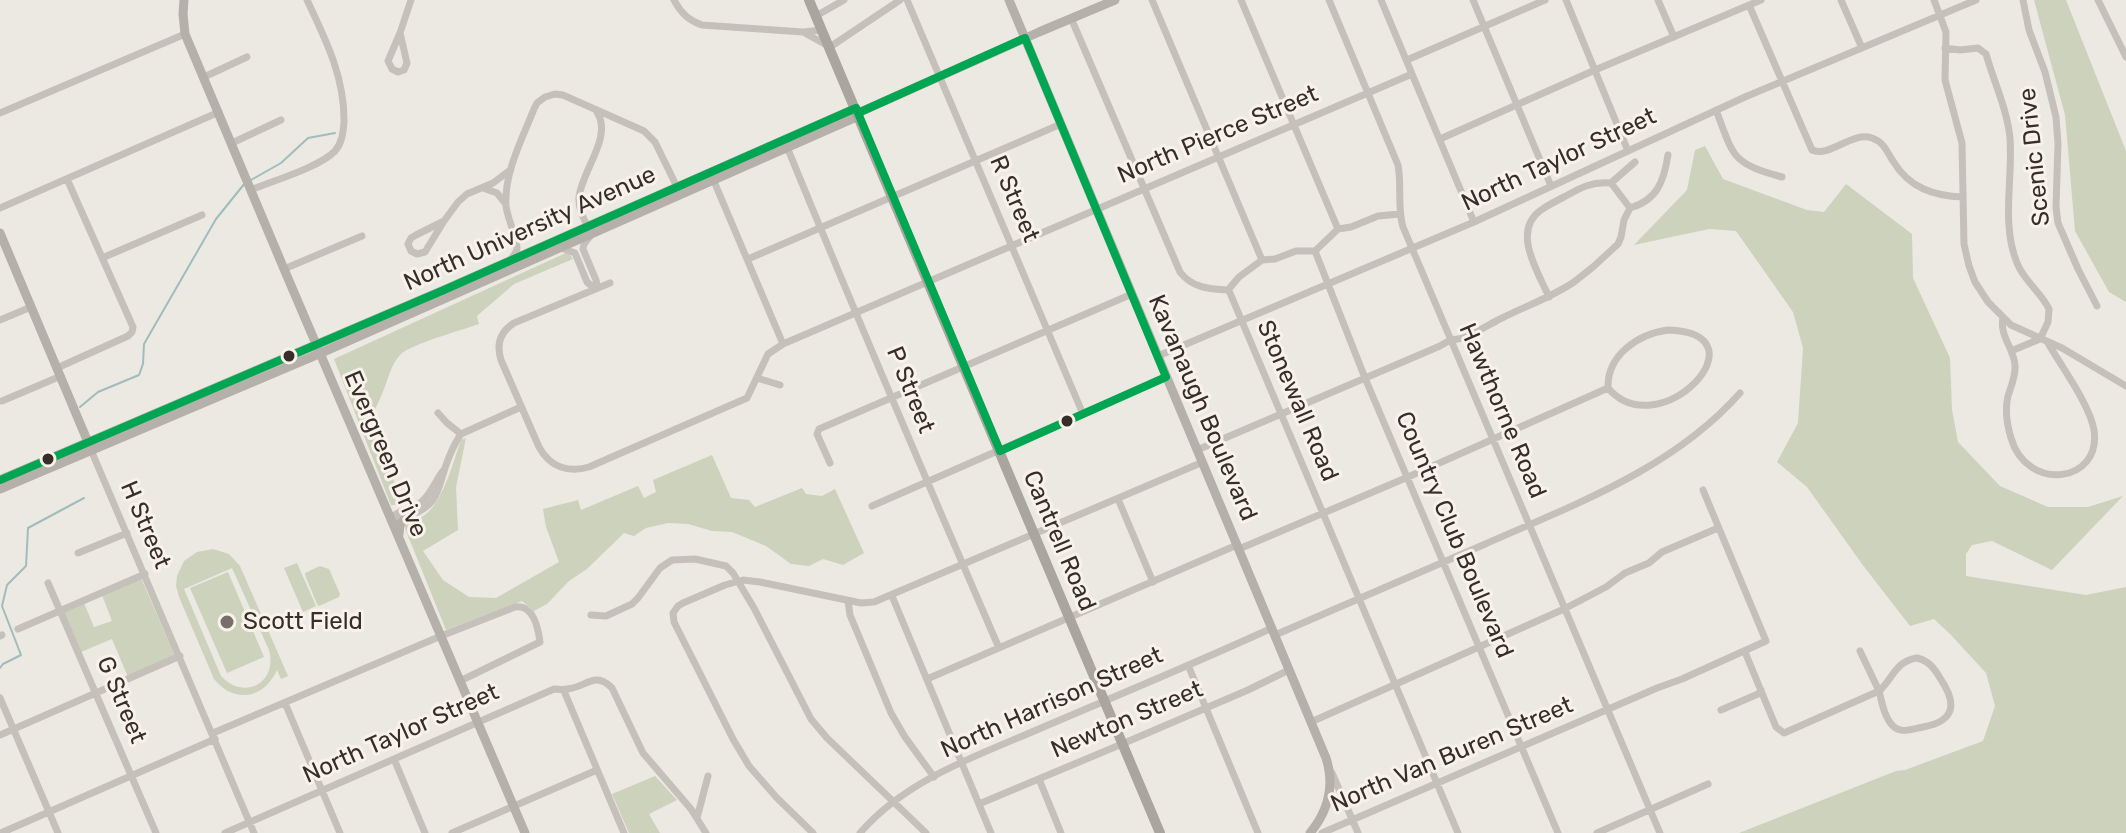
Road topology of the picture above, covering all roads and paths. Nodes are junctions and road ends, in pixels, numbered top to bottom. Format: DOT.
graph roads {
  1 [pos="184,0"];
  2 [pos="307,0"];
  3 [pos="674,0"];
  4 [pos="809,0"];
  5 [pos="844,0"];
  6 [pos="900,0"];
  7 [pos="907,0"];
  8 [pos="1009,0"];
  9 [pos="1115,0"];
  10 [pos="1152,0"];
  11 [pos="1241,0"];
  12 [pos="1329,0"];
  13 [pos="1381,0"];
  14 [pos="1473,0"];
  15 [pos="1545,0"];
  16 [pos="1566,0"];
  17 [pos="1658,0"];
  18 [pos="1761,0"];
  19 [pos="1841,0"];
  20 [pos="1934,0"];
  21 [pos="1976,0"];
  22 [pos="2023,0"];
  23 [pos="2098,0"];
  24 [pos="410,1"];
  25 [pos="1749,5"];
  26 [pos="1940,15"];
  27 [pos="816,16"];
  28 [pos="1071,18"];
  29 [pos="1484,27"];
  30 [pos="822,30"];
  31 [pos="803,32"];
  32 [pos="400,33"];
  33 [pos="185,34"];
  34 [pos="1674,37"];
  35 [pos="1025,38"];
  36 [pos="830,47"];
  37 [pos="1862,48"];
  38 [pos="1945,48"];
  39 [pos="247,57"];
  40 [pos="2126,57"];
  41 [pos="1407,60"];
  42 [pos="1595,70"];
  43 [pos="1412,74"];
  44 [pos="941,76"];
  45 [pos="204,77"];
  46 [pos="1782,82"];
  47 [pos="1368,92"];
  48 [pos="1517,106"];
  49 [pos="596,110"];
  50 [pos="1716,110"];
  51 [pos="219,112"];
  52 [pos="858,112"];
  53 [pos="0,113"];
  54 [pos="281,120"];
  55 [pos="621,122"];
  56 [pos="1061,124"];
  57 [pos="1293,125"];
  58 [pos="603,132"];
  59 [pos="1440,139"];
  60 [pos="232,143"];
  61 [pos="787,147"];
  62 [pos="1628,151"];
  63 [pos="1668,155"];
  64 [pos="1219,157"];
  65 [pos="977,161"];
  66 [pos="1635,162"];
  67 [pos="511,169"];
  68 [pos="1782,177"];
  69 [pos="67,179"];
  70 [pos="713,179"];
  71 [pos="1611,183"];
  72 [pos="249,184"];
  73 [pos="1551,186"];
  74 [pos="483,188"];
  75 [pos="1144,188"];
  76 [pos="679,191"];
  77 [pos="893,197"];
  78 [pos="1963,197"];
  79 [pos="506,205"];
  80 [pos="0,208"];
  81 [pos="1630,208"];
  82 [pos="1097,209"];
  83 [pos="1400,214"];
  84 [pos="202,215"];
  85 [pos="444,221"];
  86 [pos="1474,222"];
  87 [pos="820,227"];
  88 [pos="1338,229"];
  89 [pos="590,231"];
  90 [pos="1,236"];
  91 [pos="362,236"];
  92 [pos="1012,245"];
  93 [pos="517,246"];
  94 [pos="560,248"];
  95 [pos="1412,249"];
  96 [pos="535,250"];
  97 [pos="1315,251"];
  98 [pos="102,258"];
  99 [pos="748,259"];
  100 [pos="1262,260"];
  101 [pos="509,261"];
  102 [pos="284,269"];
  103 [pos="928,281"];
  104 [pos="610,283"];
  105 [pos="1327,285"];
  106 [pos="595,289"];
  107 [pos="1228,290"];
  108 [pos="1132,294"];
  109 [pos="1549,297"];
  110 [pos="2097,306"];
  111 [pos="31,307"];
  112 [pos="856,313"];
  113 [pos="2003,318"];
  114 [pos="0,320"];
  115 [pos="1242,321"];
  116 [pos="1048,330"];
  117 [pos="1451,340"];
  118 [pos="2044,341"];
  119 [pos="783,344"];
  120 [pos="319,349"];
  121 [pos="2011,351"];
  122 [pos="1158,356"];
  123 [pos="964,365"];
  124 [pos="59,372"];
  125 [pos="1166,377"];
  126 [pos="757,378"];
  127 [pos="1365,378"];
  128 [pos="780,385"];
  129 [pos="2126,386"];
  130 [pos="1608,388"];
  131 [pos="1740,393"];
  132 [pos="892,396"];
  133 [pos="2,401"];
  134 [pos="521,407"];
  135 [pos="438,413"];
  136 [pos="1083,414"];
  137 [pos="1280,414"];
  138 [pos="461,434"];
  139 [pos="1493,440"];
  140 [pos="89,446"];
  141 [pos="1197,450"];
  142 [pos="1000,451"];
  143 [pos="1203,462"];
  144 [pos="830,463"];
  145 [pos="1408,477"];
  146 [pos="0,480"];
  147 [pos="927,482"];
  148 [pos="0,489"];
  149 [pos="1703,490"];
  150 [pos="1118,499"];
  151 [pos="386,505"];
  152 [pos="872,506"];
  153 [pos="405,513"];
  154 [pos="1322,513"];
  155 [pos="391,518"];
  156 [pos="1529,525"];
  157 [pos="1718,528"];
  158 [pos="127,533"];
  159 [pos="1035,534"];
  160 [pos="399,537"];
  161 [pos="1238,547"];
  162 [pos="78,553"];
  163 [pos="1443,562"];
  164 [pos="963,565"];
  165 [pos="145,574"];
  166 [pos="738,581"];
  167 [pos="1153,582"];
  168 [pos="48,583"];
  169 [pos="892,596"];
  170 [pos="1358,599"];
  171 [pos="848,601"];
  172 [pos="1564,609"];
  173 [pos="60,610"];
  174 [pos="591,615"];
  175 [pos="1069,618"];
  176 [pos="18,629"];
  177 [pos="1273,632"];
  178 [pos="441,636"];
  179 [pos="1480,647"];
  180 [pos="999,648"];
  181 [pos="1860,651"];
  182 [pos="1745,652"];
  183 [pos="180,656"];
  184 [pos="1188,665"];
  185 [pos="1289,670"];
  186 [pos="927,679"];
  187 [pos="460,681"];
  188 [pos="1394,684"];
  189 [pos="1761,690"];
  190 [pos="564,691"];
  191 [pos="1879,691"];
  192 [pos="96,693"];
  193 [pos="0,698"];
  194 [pos="1104,701"];
  195 [pos="285,703"];
  196 [pos="1205,707"];
  197 [pos="1607,710"];
  198 [pos="1721,710"];
  199 [pos="477,722"];
  200 [pos="1311,722"];
  201 [pos="13,729"];
  202 [pos="0,735"];
  203 [pos="214,736"];
  204 [pos="1122,744"];
  205 [pos="1522,748"];
  206 [pos="394,759"];
  207 [pos="962,764"];
  208 [pos="1329,767"];
  209 [pos="597,770"];
  210 [pos="132,776"];
  211 [pos="708,776"];
  212 [pos="934,777"];
  213 [pos="1039,779"];
  214 [pos="1436,784"];
  215 [pos="1708,784"];
  216 [pos="322,790"];
  217 [pos="892,801"];
  218 [pos="979,804"];
  219 [pos="514,806"];
  220 [pos="1650,809"];
  221 [pos="49,812"];
  222 [pos="697,818"];
  223 [pos="1353,820"];
  224 [pos="250,822"];
  225 [pos="1,833"];
  226 [pos="58,833"];
  227 [pos="156,833"];
  228 [pos="225,833"];
  229 [pos="254,833"];
  230 [pos="340,833"];
  231 [pos="425,833"];
  232 [pos="452,833"];
  233 [pos="525,833"];
  234 [pos="624,833"];
  235 [pos="706,833"];
  236 [pos="813,833"];
  237 [pos="860,833"];
  238 [pos="926,833"];
  239 [pos="991,833"];
  240 [pos="1061,833"];
  241 [pos="1160,833"];
  242 [pos="1258,833"];
  243 [pos="1310,833"];
  244 [pos="1322,833"];
  245 [pos="1358,833"];
  246 [pos="1458,833"];
  247 [pos="1558,833"];
  248 [pos="1597,833"];
  249 [pos="1660,833"];
  1 -- 33 [label="street, Evergreen Drive"];
  2 -- 72 [label="street"];
  3 -- 31 [label="street"];
  4 -- 27 [label="main road, Cantrell Road"];
  5 -- 27 [label="street"];
  6 -- 36 [label="street"];
  7 -- 44 [label="street, R Street"];
  8 -- 35 [label="street, Kavanaugh Boulevard"];
  9 -- 28 [label="street, North University Avenue"];
  10 -- 64 [label="street"];
  11 -- 57 [label="street"];
  12 -- 47 [label="street, Hawthorne Road"];
  13 -- 41 [label="street"];
  14 -- 29 [label="street"];
  15 -- 29 [label="street"];
  16 -- 42 [label="street"];
  17 -- 34 [label="street"];
  18 -- 25 [label="street"];
  19 -- 37 [label="street"];
  20 -- 26 [label="street"];
  21 -- 26 [label="street, North Taylor Street"];
  22 -- 110 [label="street, Scenic Drive"];
  23 -- 40 [label="street"];
  24 -- 32 [label="street"];
  25 -- 34 [label="street"];
  25 -- 46 [label="street"];
  26 -- 37 [label="street, North Taylor Street"];
  26 -- 38 [label="street"];
  27 -- 30 [label="main road, Cantrell Road"];
  28 -- 35 [label="street, North University Avenue"];
  28 -- 75 [label="street"];
  29 -- 41 [label="street"];
  29 -- 48 [label="street"];
  30 -- 31 [label="street"];
  30 -- 36 [label="main road, Cantrell Road"];
  31 -- 36 [label="street"];
  32 -- 32 [label="street"];
  33 -- 45 [label="street, Evergreen Drive"];
  33 -- 53 [label="street"];
  34 -- 42 [label="street"];
  35 -- 44 [label="street, North University Avenue"];
  35 -- 56 [label="street, Kavanaugh Boulevard"];
  36 -- 52 [label="main road, Cantrell Road"];
  37 -- 46 [label="street, North Taylor Street"];
  38 -- 78 [label="street"];
  38 -- 118 [label="street"];
  39 -- 45 [label="street"];
  41 -- 43 [label="street"];
  42 -- 48 [label="street"];
  42 -- 62 [label="street"];
  43 -- 47 [label="street, North Pierce Street"];
  43 -- 59 [label="street"];
  44 -- 52 [label="street, North University Avenue"];
  44 -- 65 [label="street, R Street"];
  45 -- 51 [label="street, Evergreen Drive"];
  46 -- 50 [label="street, North Taylor Street"];
  46 -- 78 [label="street"];
  47 -- 57 [label="street, North Pierce Street"];
  47 -- 83 [label="street, Hawthorne Road"];
  48 -- 59 [label="street"];
  48 -- 73 [label="street"];
  49 -- 55 [label="street"];
  49 -- 58 [label="street"];
  49 -- 67 [label="street"];
  50 -- 62 [label="street, North Taylor Street"];
  50 -- 68 [label="street"];
  51 -- 60 [label="street, Evergreen Drive"];
  51 -- 69 [label="street"];
  52 -- 61 [label="street, North University Avenue"];
  52 -- 76 [label="street, North University Avenue"];
  52 -- 77 [label="main road, Cantrell Road"];
  54 -- 60 [label="street"];
  55 -- 58 [label="street"];
  55 -- 76 [label="street"];
  56 -- 65 [label="street"];
  56 -- 82 [label="street, Kavanaugh Boulevard"];
  57 -- 64 [label="street, North Pierce Street"];
  57 -- 88 [label="street"];
  58 -- 89 [label="street"];
  59 -- 86 [label="street"];
  60 -- 72 [label="street, Evergreen Drive"];
  61 -- 70 [label="street, North University Avenue"];
  61 -- 87 [label="street, P Street"];
  62 -- 73 [label="street, North Taylor Street"];
  63 -- 81 [label="street"];
  64 -- 75 [label="street, North Pierce Street"];
  64 -- 100 [label="street"];
  65 -- 77 [label="street"];
  65 -- 92 [label="street, R Street"];
  66 -- 71 [label="street"];
  67 -- 74 [label="street"];
  67 -- 79 [label="street"];
  69 -- 80 [label="street"];
  69 -- 98 [label="street"];
  70 -- 76 [label="street, North University Avenue"];
  70 -- 99 [label="street"];
  71 -- 81 [label="street"];
  71 -- 109 [label="street"];
  72 -- 102 [label="street, Evergreen Drive"];
  73 -- 86 [label="street, North Taylor Street"];
  74 -- 79 [label="street"];
  74 -- 85 [label="street"];
  75 -- 82 [label="street, North Pierce Street"];
  75 -- 107 [label="street"];
  76 -- 89 [label="street, North University Avenue"];
  77 -- 87 [label="street"];
  77 -- 103 [label="main road, Cantrell Road"];
  78 -- 113 [label="street"];
  79 -- 93 [label="street"];
  81 -- 109 [label="street"];
  82 -- 92 [label="street, North Pierce Street"];
  82 -- 108 [label="street, Kavanaugh Boulevard"];
  83 -- 88 [label="street"];
  83 -- 95 [label="street, Hawthorne Road"];
  84 -- 98 [label="street"];
  85 -- 85 [label="street"];
  86 -- 95 [label="street, North Taylor Street"];
  87 -- 99 [label="street"];
  87 -- 112 [label="street, P Street"];
  88 -- 97 [label="street"];
  89 -- 94 [label="street, North University Avenue"];
  89 -- 96 [label="street, North University Avenue"];
  89 -- 106 [label="street"];
  90 -- 111 [label="street, H Street"];
  91 -- 102 [label="street"];
  92 -- 103 [label="street, North Pierce Street"];
  92 -- 116 [label="street, R Street"];
  93 -- 96 [label="street"];
  93 -- 101 [label="street"];
  94 -- 106 [label="street"];
  94 -- 120 [label="street, North University Avenue"];
  95 -- 105 [label="street, North Taylor Street"];
  95 -- 117 [label="street, Hawthorne Road"];
  96 -- 101 [label="street, North University Avenue"];
  97 -- 100 [label="street"];
  97 -- 105 [label="street, Country Club Boulevard"];
  98 -- 124 [label="street"];
  99 -- 119 [label="street"];
  100 -- 107 [label="street"];
  101 -- 120 [label="street, North University Avenue"];
  102 -- 120 [label="street, Evergreen Drive"];
  103 -- 112 [label="street, North Pierce Street"];
  103 -- 123 [label="main road, Cantrell Road"];
  104 -- 106 [label="street"];
  105 -- 115 [label="street, North Taylor Street"];
  105 -- 127 [label="street, Country Club Boulevard"];
  106 -- 134 [label="street, North Pierce Street"];
  107 -- 115 [label="street, Stonewall Road"];
  108 -- 116 [label="street"];
  108 -- 122 [label="street, Kavanaugh Boulevard"];
  109 -- 117 [label="street"];
  111 -- 114 [label="street"];
  111 -- 124 [label="street, H Street"];
  112 -- 119 [label="street, North Pierce Street"];
  112 -- 132 [label="street, P Street"];
  113 -- 118 [label="street"];
  113 -- 121 [label="street"];
  115 -- 122 [label="street, North Taylor Street"];
  115 -- 137 [label="street, Stonewall Road"];
  116 -- 123 [label="street"];
  116 -- 136 [label="street, R Street"];
  117 -- 127 [label="street"];
  117 -- 139 [label="street, Hawthorne Road"];
  118 -- 121 [label="street"];
  118 -- 121 [label="street"];
  118 -- 129 [label="street"];
  119 -- 126 [label="street, North Pierce Street"];
  120 -- 140 [label="street, North University Avenue"];
  120 -- 151 [label="street, Evergreen Drive"];
  122 -- 125 [label="street, Kavanaugh Boulevard"];
  123 -- 132 [label="street"];
  123 -- 142 [label="main road, Cantrell Road"];
  124 -- 133 [label="street"];
  124 -- 140 [label="street, H Street"];
  125 -- 136 [label="street"];
  125 -- 141 [label="street, Kavanaugh Boulevard"];
  126 -- 128 [label="street"];
  126 -- 134 [label="street, North Pierce Street"];
  127 -- 137 [label="street"];
  127 -- 145 [label="street, Country Club Boulevard"];
  130 -- 130 [label="street"];
  130 -- 139 [label="street"];
  131 -- 156 [label="street, North Harrison Street"];
  132 -- 144 [label="street"];
  132 -- 147 [label="street, P Street"];
  134 -- 138 [label="street"];
  135 -- 138 [label="street"];
  136 -- 142 [label="street"];
  137 -- 141 [label="street"];
  137 -- 154 [label="street, Stonewall Road"];
  138 -- 153 [label="street"];
  139 -- 145 [label="street"];
  139 -- 156 [label="street, Hawthorne Road"];
  140 -- 146 [label="street, North University Avenue"];
  140 -- 148 [label="street, North University Avenue"];
  140 -- 158 [label="street, H Street"];
  141 -- 143 [label="street, Kavanaugh Boulevard"];
  142 -- 147 [label="street"];
  142 -- 159 [label="main road, Cantrell Road"];
  143 -- 150 [label="street"];
  143 -- 161 [label="street, Kavanaugh Boulevard"];
  145 -- 154 [label="street"];
  145 -- 163 [label="street, Country Club Boulevard"];
  147 -- 152 [label="street"];
  147 -- 164 [label="street, P Street"];
  149 -- 157 [label="street"];
  150 -- 159 [label="street"];
  150 -- 167 [label="street"];
  151 -- 153 [label="street"];
  151 -- 155 [label="street, Evergreen Drive"];
  153 -- 155 [label="street"];
  153 -- 160 [label="street"];
  154 -- 161 [label="street"];
  154 -- 170 [label="street, Stonewall Road"];
  155 -- 160 [label="street, Evergreen Drive"];
  156 -- 163 [label="street, North Harrison Street"];
  156 -- 172 [label="street, Hawthorne Road"];
  157 -- 172 [label="street"];
  157 -- 182 [label="street"];
  158 -- 162 [label="street"];
  158 -- 165 [label="street, H Street"];
  159 -- 164 [label="street"];
  159 -- 175 [label="main road, Cantrell Road"];
  160 -- 178 [label="street, Evergreen Drive"];
  161 -- 167 [label="street"];
  161 -- 177 [label="street, Kavanaugh Boulevard"];
  163 -- 170 [label="street, North Harrison Street"];
  163 -- 179 [label="street, Country Club Boulevard"];
  164 -- 169 [label="street"];
  164 -- 180 [label="street, P Street"];
  165 -- 173 [label="street"];
  165 -- 183 [label="street, H Street"];
  166 -- 171 [label="street"];
  166 -- 174 [label="street"];
  166 -- 217 [label="street"];
  166 -- 236 [label="street"];
  167 -- 175 [label="street"];
  168 -- 173 [label="street, G Street"];
  169 -- 171 [label="street"];
  169 -- 186 [label="street"];
  170 -- 177 [label="street, North Harrison Street"];
  170 -- 188 [label="street, Stonewall Road"];
  171 -- 212 [label="street"];
  172 -- 179 [label="street"];
  172 -- 197 [label="street, Hawthorne Road"];
  173 -- 176 [label="street"];
  173 -- 192 [label="street, G Street"];
  175 -- 180 [label="street"];
  175 -- 194 [label="main road, Cantrell Road"];
  177 -- 184 [label="street, North Harrison Street"];
  177 -- 185 [label="street, Kavanaugh Boulevard"];
  178 -- 187 [label="street, Evergreen Drive"];
  178 -- 187 [label="street"];
  178 -- 195 [label="street"];
  179 -- 188 [label="street"];
  179 -- 205 [label="street, Country Club Boulevard"];
  180 -- 186 [label="street"];
  181 -- 191 [label="street"];
  182 -- 189 [label="street"];
  182 -- 197 [label="street, North Van Buren Street"];
  183 -- 192 [label="street"];
  183 -- 203 [label="street, H Street"];
  184 -- 194 [label="street, North Harrison Street"];
  184 -- 196 [label="street"];
  185 -- 196 [label="street, Newton Street"];
  185 -- 200 [label="street, Kavanaugh Boulevard"];
  186 -- 207 [label="street"];
  187 -- 199 [label="street, Evergreen Drive"];
  188 -- 200 [label="street"];
  188 -- 214 [label="street, Stonewall Road"];
  189 -- 191 [label="street"];
  189 -- 198 [label="street"];
  190 -- 199 [label="street, North Taylor Street"];
  190 -- 209 [label="street"];
  190 -- 222 [label="street, North Taylor Street"];
  191 -- 191 [label="street"];
  192 -- 201 [label="street"];
  192 -- 210 [label="street, G Street"];
  193 -- 201 [label="street"];
  194 -- 204 [label="main road, Cantrell Road"];
  194 -- 207 [label="street, North Harrison Street"];
  195 -- 203 [label="street"];
  195 -- 216 [label="street"];
  196 -- 204 [label="street, Newton Street"];
  196 -- 242 [label="street"];
  197 -- 205 [label="street, North Van Buren Street"];
  197 -- 220 [label="street, Hawthorne Road"];
  199 -- 206 [label="street, North Taylor Street"];
  199 -- 219 [label="street, Evergreen Drive"];
  200 -- 208 [label="street, Kavanaugh Boulevard"];
  201 -- 202 [label="street"];
  201 -- 221 [label="street"];
  203 -- 210 [label="street"];
  203 -- 224 [label="street, H Street"];
  204 -- 213 [label="street, Newton Street"];
  204 -- 241 [label="main road, Cantrell Road"];
  205 -- 214 [label="street, North Van Buren Street"];
  205 -- 247 [label="street, Country Club Boulevard"];
  206 -- 216 [label="street, North Taylor Street"];
  206 -- 231 [label="street"];
  207 -- 212 [label="street, North Harrison Street"];
  207 -- 218 [label="street"];
  208 -- 223 [label="street"];
  208 -- 243 [label="street, Kavanaugh Boulevard"];
  209 -- 219 [label="street"];
  209 -- 234 [label="street"];
  210 -- 221 [label="street"];
  210 -- 227 [label="street, G Street"];
  211 -- 222 [label="street"];
  212 -- 217 [label="street, North Harrison Street"];
  213 -- 218 [label="street, Newton Street"];
  213 -- 240 [label="street"];
  214 -- 223 [label="street, North Van Buren Street"];
  214 -- 246 [label="street, Stonewall Road"];
  215 -- 220 [label="street"];
  216 -- 224 [label="street, North Taylor Street"];
  216 -- 230 [label="street"];
  217 -- 237 [label="street, North Harrison Street"];
  217 -- 238 [label="street"];
  218 -- 239 [label="street"];
  219 -- 232 [label="street"];
  219 -- 233 [label="street, Evergreen Drive"];
  220 -- 248 [label="street"];
  220 -- 249 [label="street, Hawthorne Road"];
  221 -- 225 [label="street"];
  221 -- 226 [label="street"];
  222 -- 235 [label="street"];
  223 -- 244 [label="street, North Van Buren Street"];
  223 -- 245 [label="street"];
  224 -- 228 [label="street, North Taylor Street"];
  224 -- 229 [label="street, H Street"];
}
